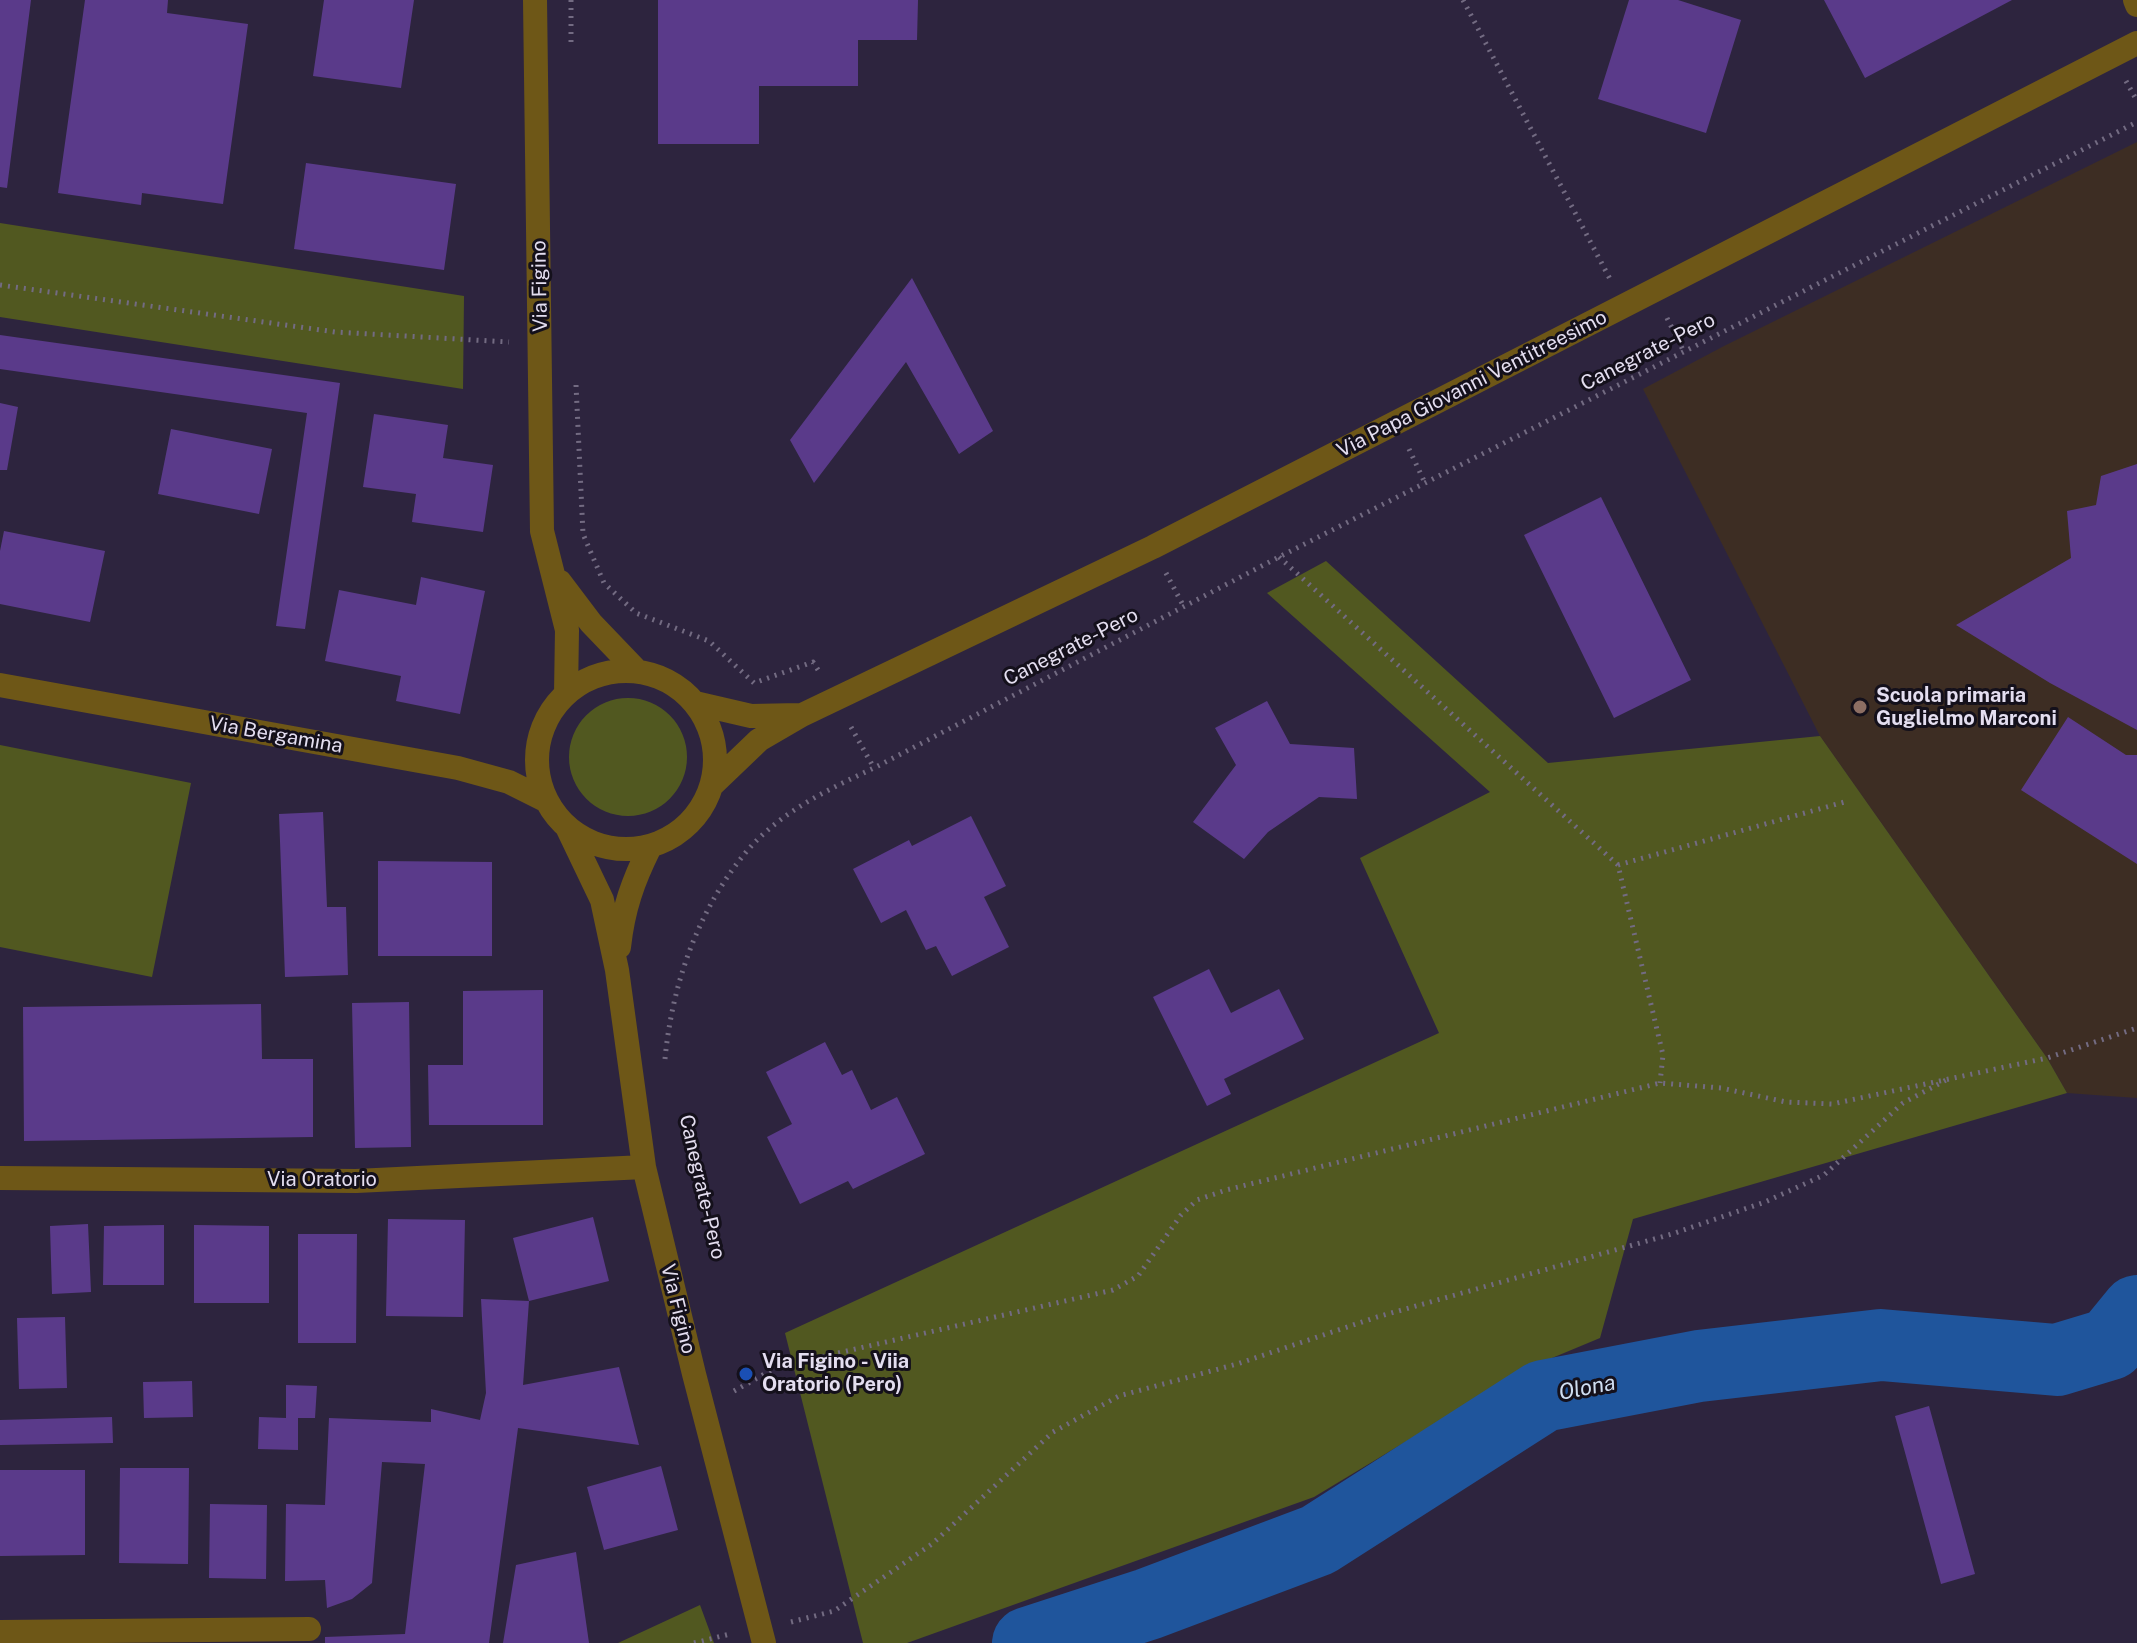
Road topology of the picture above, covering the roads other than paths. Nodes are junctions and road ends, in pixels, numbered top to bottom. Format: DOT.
graph roads {
  1 [pos="535,0"];
  2 [pos="2137,43"];
  3 [pos="551,570"];
  4 [pos="637,671"];
  5 [pos="0,685"];
  6 [pos="566,694"];
  7 [pos="695,703"];
  8 [pos="802,715"];
  9 [pos="712,785"];
  10 [pos="547,801"];
  11 [pos="568,829"];
  12 [pos="650,847"];
  13 [pos="617,970"];
  14 [pos="644,1167"];
  15 [pos="0,1178"];
  16 [pos="309,1629"];
  17 [pos="0,1632"];
  18 [pos="764,1643"];
  1 -- 3 [label="street, Via Figino"];
  2 -- 8 [label="street, Via Papa Giovanni Ventitreesimo"];
  3 -- 4 [label="street, Via Figino"];
  3 -- 6 [label="street, Via Figino"];
  4 -- 6 [label="street"];
  4 -- 7 [label="street"];
  5 -- 10 [label="street, Via Bergamina"];
  6 -- 10 [label="street"];
  7 -- 8 [label="street, Via Papa Giovanni Ventitreesimo"];
  7 -- 9 [label="street"];
  8 -- 9 [label="street, Via Papa Giovanni Ventitreesimo"];
  9 -- 12 [label="street"];
  10 -- 11 [label="street"];
  11 -- 12 [label="street"];
  11 -- 13 [label="street, Via Figino"];
  12 -- 13 [label="street, Via Figino"];
  13 -- 14 [label="street, Via Figino"];
  14 -- 15 [label="street, Via Oratorio"];
  14 -- 18 [label="street, Via Figino"];
  16 -- 17 [label="street"];
}
